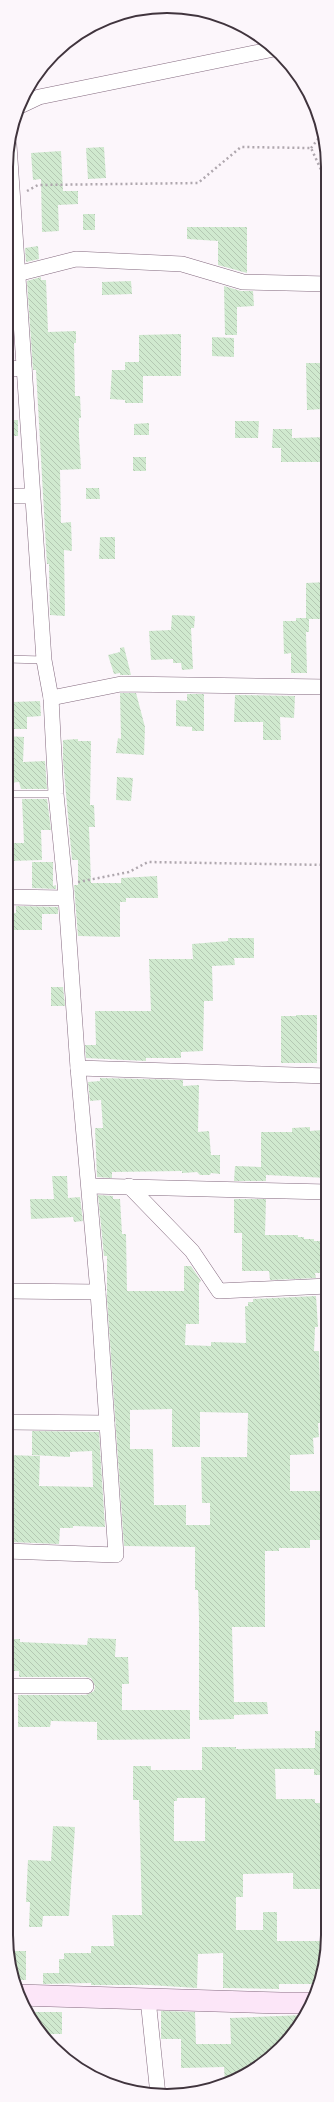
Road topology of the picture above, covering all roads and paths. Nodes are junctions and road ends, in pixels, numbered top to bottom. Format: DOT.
graph roads {
  1 [pos="267,49"];
  2 [pos="27,102"];
  3 [pos="318,139"];
  4 [pos="311,148"];
  5 [pos="321,170"];
  6 [pos="13,199"];
  7 [pos="13,274"];
  8 [pos="13,282"];
  9 [pos="321,284"];
  10 [pos="13,368"];
  11 [pos="24,369"];
  12 [pos="13,496"];
  13 [pos="32,496"];
  14 [pos="13,659"];
  15 [pos="44,660"];
  16 [pos="321,687"];
  17 [pos="51,698"];
  18 [pos="13,794"];
  19 [pos="56,794"];
  20 [pos="321,865"];
  21 [pos="65,891"];
  22 [pos="13,896"];
  23 [pos="78,1068"];
  24 [pos="321,1076"];
  25 [pos="90,1186"];
  26 [pos="129,1186"];
  27 [pos="321,1192"];
  28 [pos="321,1286"];
  29 [pos="13,1291"];
  30 [pos="98,1292"];
  31 [pos="13,1422"];
  32 [pos="107,1423"];
  33 [pos="13,1552"];
  34 [pos="13,1686"];
  35 [pos="86,1686"];
  36 [pos="26,1995"];
  37 [pos="148,1999"];
  38 [pos="305,2003"];
  39 [pos="157,2089"];
  1 -- 2 [label="street"];
  3 -- 4 [label="path"];
  4 -- 5 [label="path"];
  4 -- 6 [label="path"];
  7 -- 9 [label="street"];
  8 -- 11 [label="street"];
  10 -- 11 [label="street"];
  11 -- 13 [label="street"];
  12 -- 13 [label="street"];
  13 -- 15 [label="street"];
  14 -- 15 [label="lane"];
  15 -- 17 [label="street"];
  16 -- 17 [label="street"];
  17 -- 19 [label="street"];
  18 -- 19 [label="lane"];
  19 -- 21 [label="street"];
  20 -- 21 [label="path"];
  21 -- 22 [label="street"];
  21 -- 23 [label="street"];
  23 -- 24 [label="street"];
  23 -- 25 [label="street"];
  25 -- 26 [label="street"];
  25 -- 30 [label="street"];
  26 -- 27 [label="street"];
  26 -- 28 [label="street"];
  29 -- 30 [label="street"];
  30 -- 32 [label="street"];
  31 -- 32 [label="street"];
  32 -- 33 [label="street"];
  34 -- 35 [label="street"];
  36 -- 37 [label="street"];
  37 -- 38 [label="street"];
  37 -- 39 [label="street"];
}
